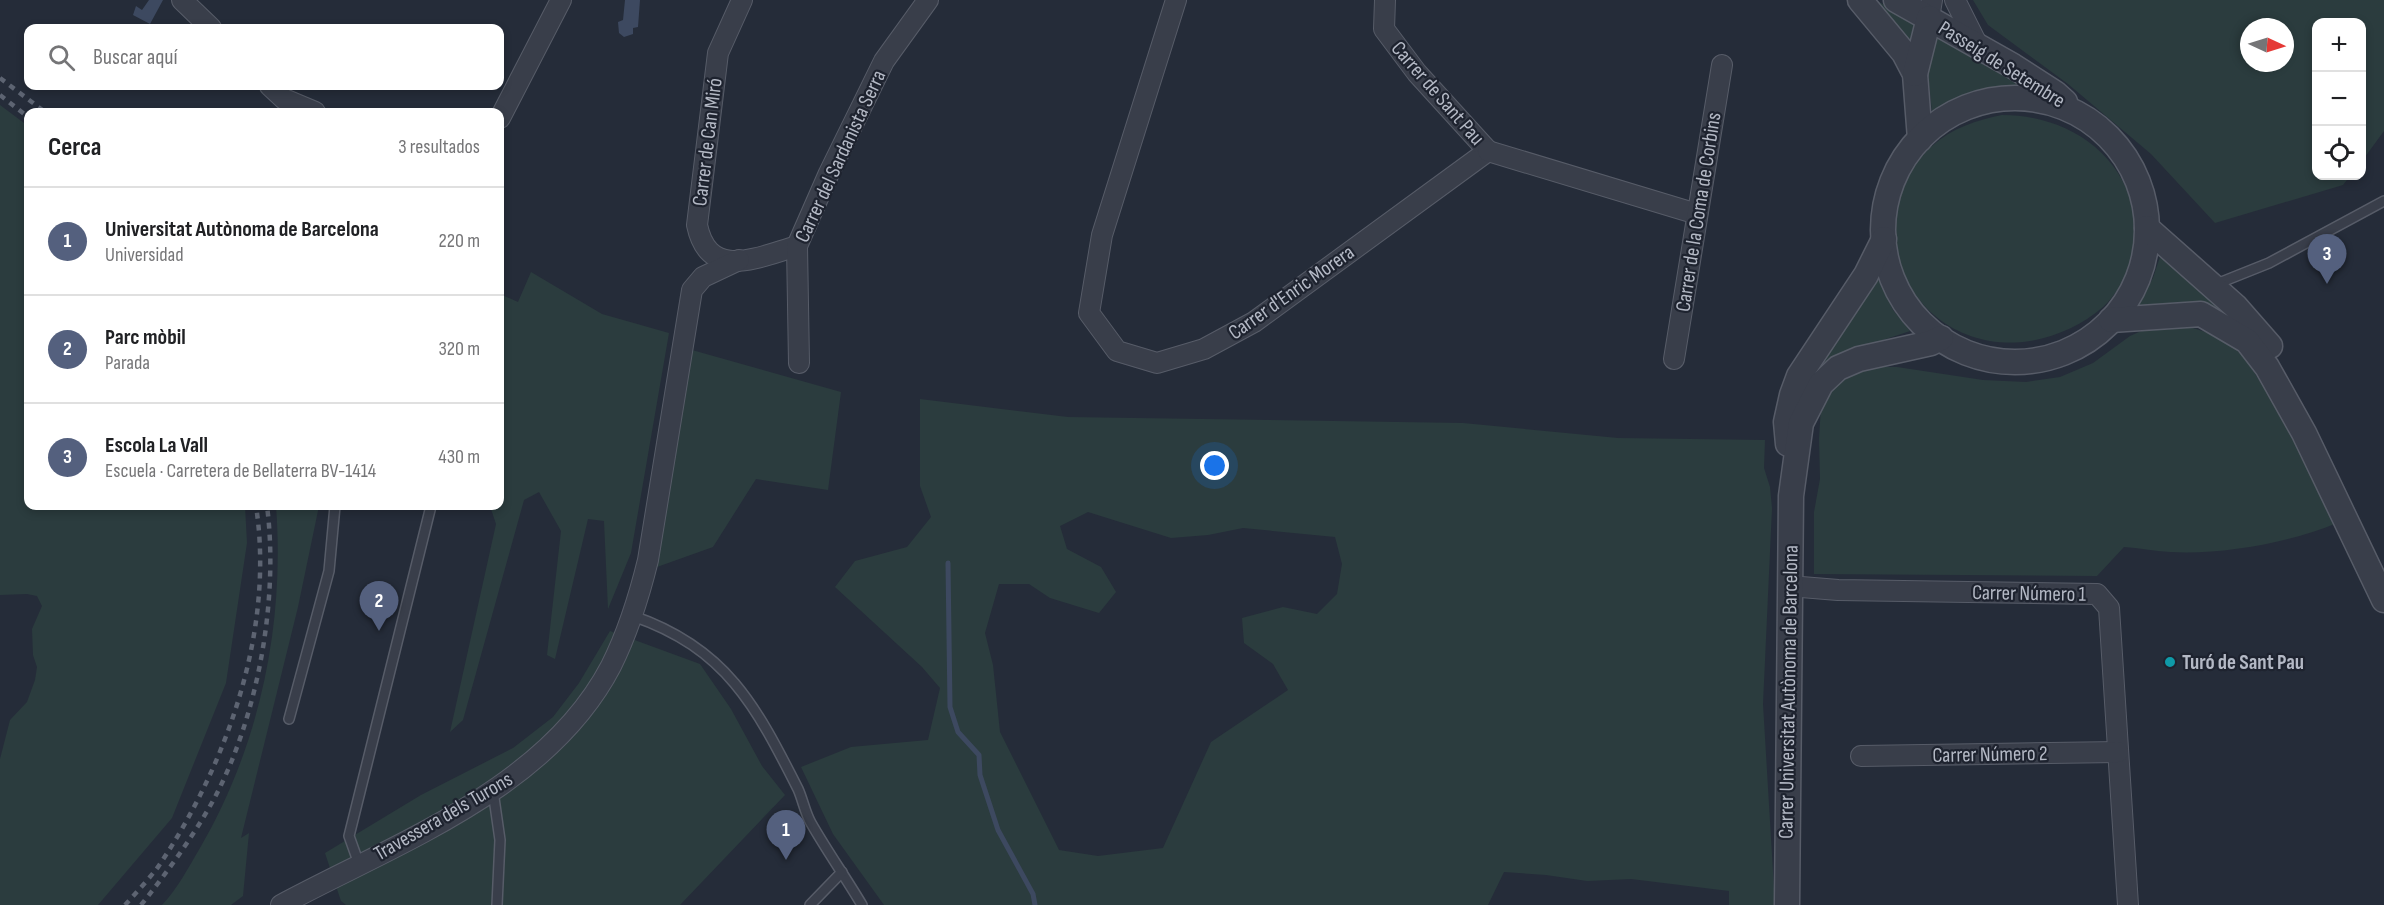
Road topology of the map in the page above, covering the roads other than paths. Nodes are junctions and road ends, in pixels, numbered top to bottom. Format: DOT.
graph roads {
  1 [pos="182,0"];
  2 [pos="561,0"];
  3 [pos="742,0"];
  4 [pos="928,0"];
  5 [pos="1176,0"];
  6 [pos="1385,0"];
  7 [pos="1860,0"];
  8 [pos="1896,0"];
  9 [pos="1955,0"];
  10 [pos="1931,9"];
  11 [pos="208,24"];
  12 [pos="1978,46"];
  13 [pos="1722,65"];
  14 [pos="1915,75"];
  15 [pos="274,90"];
  16 [pos="305,108"];
  17 [pos="504,110"];
  18 [pos="2076,112"];
  19 [pos="1920,139"];
  20 [pos="1488,151"];
  21 [pos="2384,201"];
  22 [pos="1697,214"];
  23 [pos="2147,228"];
  24 [pos="1884,239"];
  25 [pos="797,246"];
  26 [pos="739,261"];
  27 [pos="2212,286"];
  28 [pos="2111,320"];
  29 [pos="1941,338"];
  30 [pos="1674,359"];
  31 [pos="799,363"];
  32 [pos="681,367"];
  33 [pos="2309,431"];
  34 [pos="1792,479"];
  35 [pos="335,510"];
  36 [pos="430,510"];
  37 [pos="2351,516"];
  38 [pos="2384,570"];
  39 [pos="1789,586"];
  40 [pos="2384,600"];
  41 [pos="633,616"];
  42 [pos="289,719"];
  43 [pos="2118,752"];
  44 [pos="1861,756"];
  45 [pos="493,791"];
  46 [pos="359,864"];
  47 [pos="842,872"];
  48 [pos="281,905"];
  49 [pos="497,905"];
  50 [pos="810,905"];
  51 [pos="862,905"];
  52 [pos="1787,905"];
  53 [pos="2128,905"];
  1 -- 11 [label="street"];
  2 -- 17 [label="street"];
  3 -- 26 [label="street, Carrer de Can Miró"];
  4 -- 25 [label="street, Carrer del Sardanista Serra"];
  5 -- 20 [label="street, Carrer d'Enric Morera"];
  6 -- 20 [label="street, Carrer de Sant Pau"];
  7 -- 14 [label="street"];
  8 -- 10 [label="street, Passeig de Setembre"];
  9 -- 12 [label="street"];
  10 -- 12 [label="street, Passeig de Setembre"];
  10 -- 14 [label="street"];
  12 -- 18 [label="street, Passeig de Setembre"];
  13 -- 22 [label="street, Carrer de la Coma de Corbins"];
  14 -- 19 [label="street"];
  15 -- 16 [label="street"];
  18 -- 19 [label="street"];
  18 -- 23 [label="street"];
  19 -- 24 [label="street"];
  20 -- 22 [label="street"];
  21 -- 27 [label="lane"];
  22 -- 30 [label="street, Carrer de la Coma de Corbins"];
  23 -- 27 [label="street"];
  23 -- 28 [label="street"];
  24 -- 29 [label="street"];
  24 -- 34 [label="street, Carrer Universitat Autònoma de Barcelona"];
  25 -- 26 [label="street, Carrer de Can Miró"];
  25 -- 31 [label="street, Carrer del Sardanista Serra"];
  26 -- 32 [label="street, Carrer de Can Miró"];
  27 -- 33 [label="street"];
  28 -- 29 [label="street"];
  28 -- 33 [label="street"];
  29 -- 34 [label="street, Carrer Universitat Autònoma de Barcelona"];
  32 -- 41 [label="street, Travessera dels Turons"];
  33 -- 37 [label="street"];
  34 -- 39 [label="street, Carrer Universitat Autònoma de Barcelona"];
  35 -- 42 [label="lane"];
  36 -- 46 [label="lane"];
  37 -- 38 [label="street"];
  37 -- 40 [label="street"];
  39 -- 43 [label="street, Carrer Número 1"];
  39 -- 52 [label="street, Carrer Universitat Autònoma de Barcelona"];
  41 -- 45 [label="street, Travessera dels Turons"];
  41 -- 47 [label="lane"];
  43 -- 44 [label="street, Carrer Número 2"];
  43 -- 53 [label="street, Carrer Número 1"];
  45 -- 46 [label="street, Travessera dels Turons"];
  45 -- 49 [label="lane"];
  46 -- 48 [label="street, Travessera dels Turons"];
  47 -- 50 [label="lane"];
  47 -- 51 [label="lane"];
}
